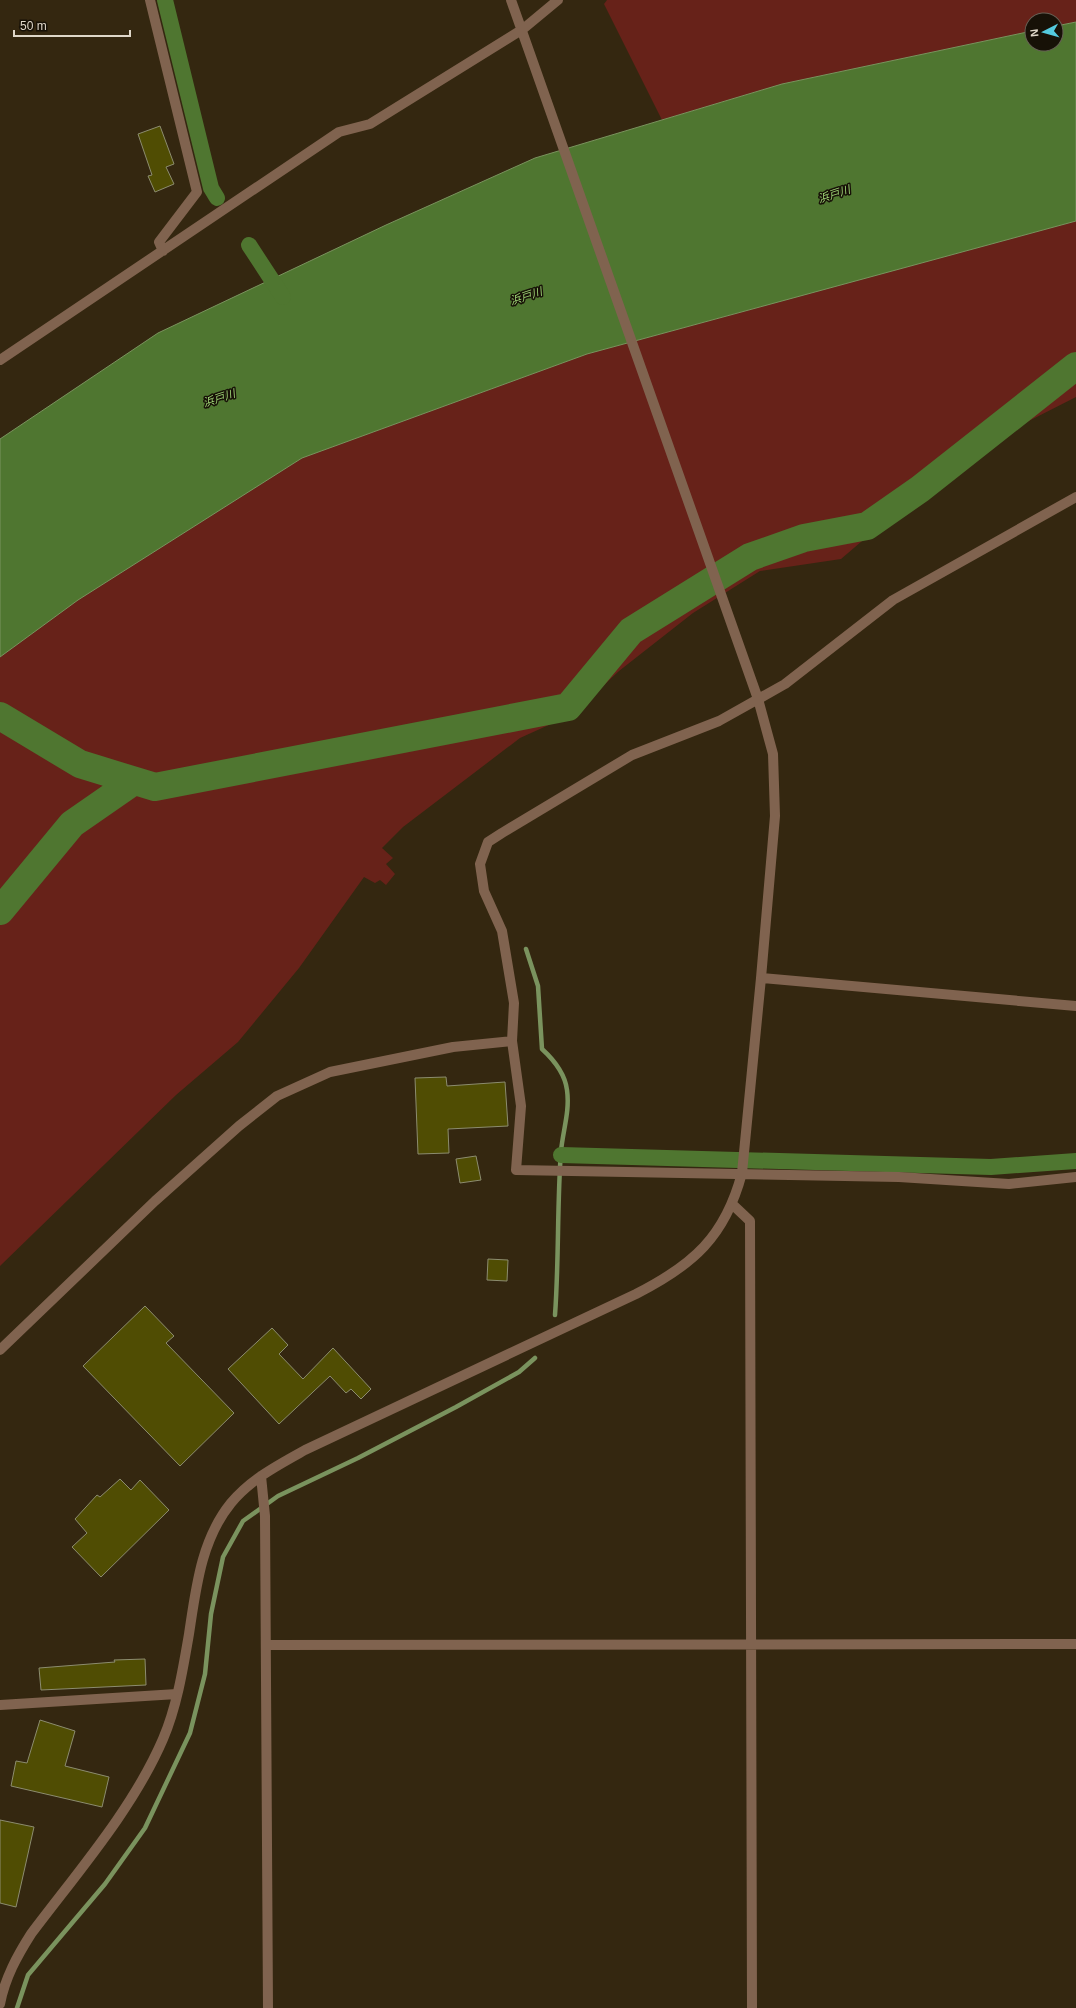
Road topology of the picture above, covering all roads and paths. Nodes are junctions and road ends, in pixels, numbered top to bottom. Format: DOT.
graph roads {
  1 [pos="150,0"];
  2 [pos="511,0"];
  3 [pos="558,0"];
  4 [pos="523,29"];
  5 [pos="163,251"];
  6 [pos="0,360"];
  7 [pos="1076,497"];
  8 [pos="758,699"];
  9 [pos="761,978"];
  10 [pos="1076,1006"];
  11 [pos="512,1040"];
  12 [pos="742,1174"];
  13 [pos="1076,1178"];
  14 [pos="732,1204"];
  15 [pos="0,1350"];
  16 [pos="261,1476"];
  17 [pos="1076,1644"];
  18 [pos="266,1645"];
  19 [pos="753,1645"];
  20 [pos="177,1694"];
  21 [pos="0,1705"];
  22 [pos="0,2004"];
  23 [pos="268,2008"];
  24 [pos="752,2008"];
  1 -- 5 [label="street"];
  2 -- 4 [label="street"];
  3 -- 4 [label="street"];
  4 -- 5 [label="street"];
  4 -- 8 [label="street"];
  5 -- 6 [label="street"];
  7 -- 8 [label="street"];
  8 -- 9 [label="street"];
  8 -- 11 [label="street"];
  9 -- 10 [label="street"];
  9 -- 12 [label="street"];
  11 -- 12 [label="street"];
  11 -- 15 [label="street"];
  12 -- 13 [label="street"];
  12 -- 14 [label="street"];
  14 -- 16 [label="street"];
  14 -- 19 [label="street"];
  16 -- 18 [label="street"];
  16 -- 20 [label="street"];
  17 -- 19 [label="street"];
  18 -- 19 [label="street"];
  18 -- 23 [label="street"];
  19 -- 24 [label="street"];
  20 -- 21 [label="street"];
  20 -- 22 [label="street"];
}
